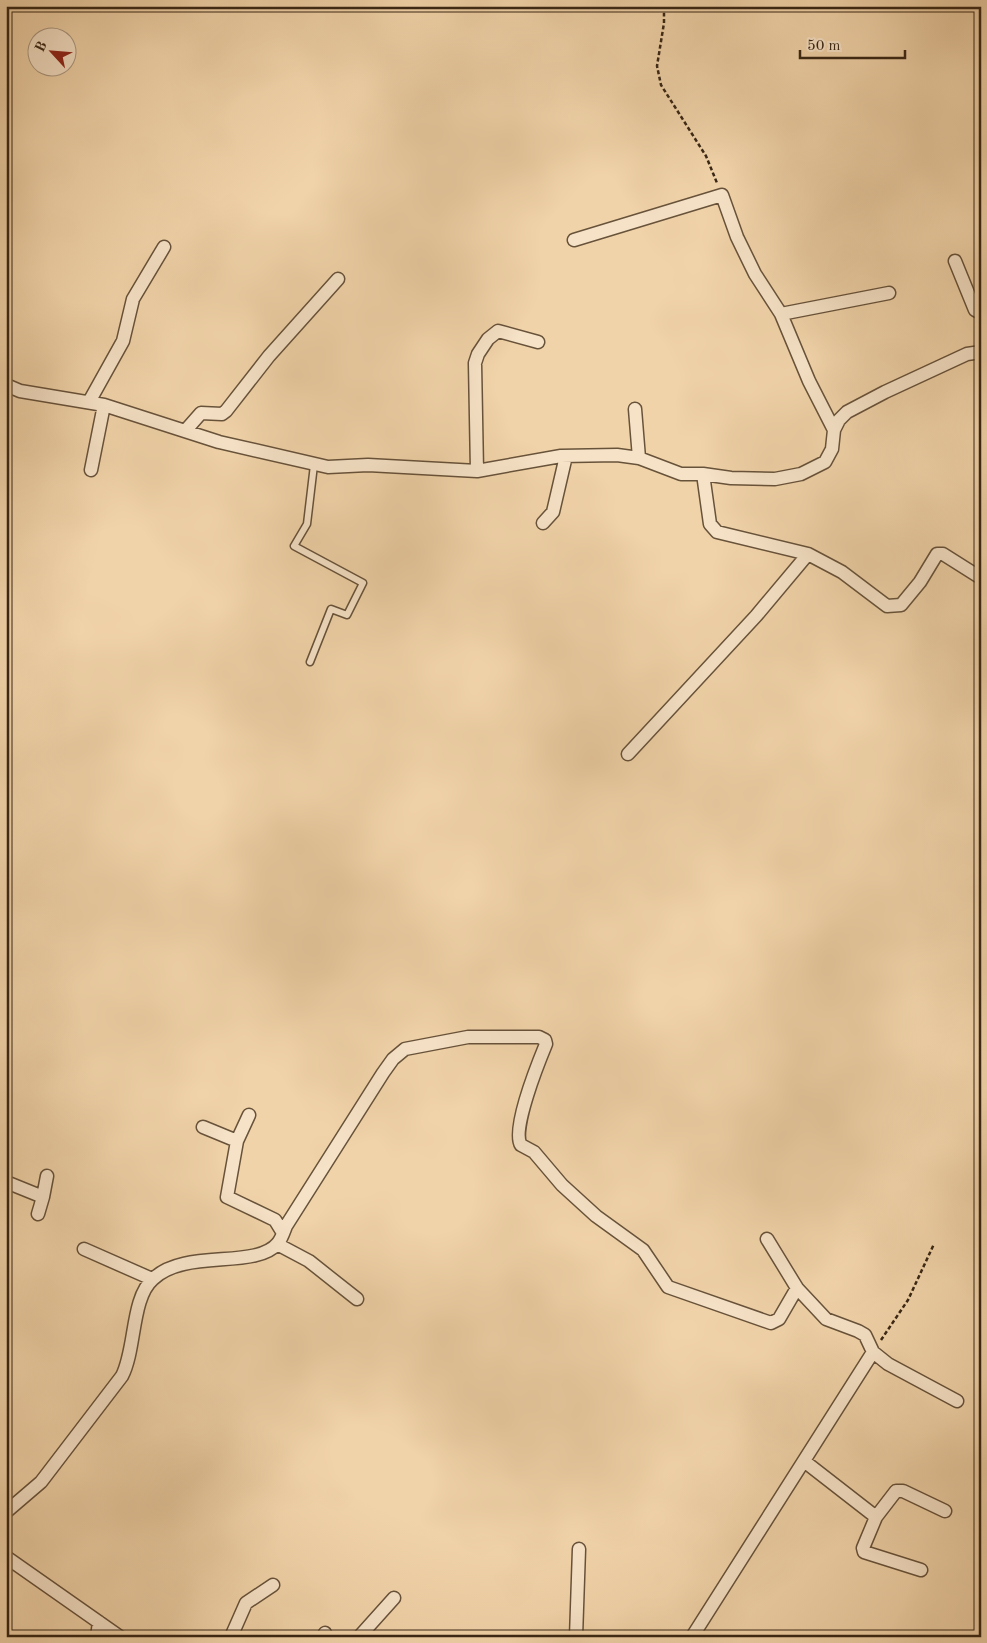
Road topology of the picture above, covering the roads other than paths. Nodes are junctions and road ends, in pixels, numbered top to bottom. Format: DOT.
graph roads {
  1 [pos="574,240"];
  2 [pos="164,248"];
  3 [pos="955,261"];
  4 [pos="338,279"];
  5 [pos="889,294"];
  6 [pos="981,313"];
  7 [pos="781,314"];
  8 [pos="538,342"];
  9 [pos="981,352"];
  10 [pos="6,385"];
  11 [pos="89,402"];
  12 [pos="104,405"];
  13 [pos="635,409"];
  14 [pos="186,430"];
  15 [pos="834,430"];
  16 [pos="566,456"];
  17 [pos="639,458"];
  18 [pos="314,465"];
  19 [pos="91,470"];
  20 [pos="477,471"];
  21 [pos="703,474"];
  22 [pos="543,523"];
  23 [pos="808,554"];
  24 [pos="981,578"];
  25 [pos="310,662"];
  26 [pos="628,754"];
  27 [pos="249,1115"];
  28 [pos="203,1127"];
  29 [pos="237,1141"];
  30 [pos="48,1176"];
  31 [pos="6,1182"];
  32 [pos="43,1197"];
  33 [pos="38,1214"];
  34 [pos="280,1238"];
  35 [pos="767,1239"];
  36 [pos="84,1249"];
  37 [pos="152,1279"];
  38 [pos="796,1288"];
  39 [pos="357,1299"];
  40 [pos="873,1352"];
  41 [pos="957,1401"];
  42 [pos="804,1462"];
  43 [pos="945,1511"];
  44 [pos="6,1512"];
  45 [pos="876,1516"];
  46 [pos="579,1549"];
  47 [pos="6,1557"];
  48 [pos="921,1570"];
  49 [pos="273,1585"];
  50 [pos="394,1598"];
  51 [pos="100,1622"];
  52 [pos="97,1637"];
  53 [pos="120,1637"];
  54 [pos="231,1637"];
  55 [pos="359,1637"];
  56 [pos="576,1637"];
  57 [pos="692,1637"];
  1 -- 7 [label="street"];
  2 -- 11 [label="street"];
  3 -- 6 [label="street"];
  4 -- 14 [label="street"];
  5 -- 7 [label="street"];
  7 -- 15 [label="street"];
  8 -- 20 [label="street"];
  9 -- 15 [label="street"];
  10 -- 11 [label="street"];
  11 -- 12 [label="street"];
  12 -- 14 [label="street"];
  12 -- 19 [label="street"];
  13 -- 17 [label="street"];
  14 -- 18 [label="street"];
  15 -- 21 [label="street"];
  16 -- 17 [label="street"];
  16 -- 20 [label="street"];
  16 -- 22 [label="street"];
  17 -- 21 [label="street"];
  18 -- 20 [label="street"];
  18 -- 25 [label="lane"];
  21 -- 23 [label="street"];
  23 -- 24 [label="street"];
  23 -- 26 [label="street"];
  27 -- 29 [label="street"];
  28 -- 29 [label="street"];
  29 -- 34 [label="street"];
  30 -- 32 [label="street"];
  31 -- 32 [label="street"];
  32 -- 33 [label="street"];
  34 -- 37 [label="street"];
  34 -- 38 [label="street"];
  34 -- 39 [label="street"];
  35 -- 38 [label="street"];
  36 -- 37 [label="street"];
  37 -- 44 [label="street"];
  38 -- 40 [label="street"];
  40 -- 41 [label="street"];
  40 -- 42 [label="street"];
  42 -- 45 [label="street"];
  42 -- 57 [label="street"];
  43 -- 45 [label="street"];
  45 -- 48 [label="street"];
  46 -- 56 [label="street"];
  47 -- 51 [label="street"];
  49 -- 54 [label="street"];
  50 -- 55 [label="street"];
  51 -- 52 [label="street"];
  51 -- 53 [label="street"];
}
